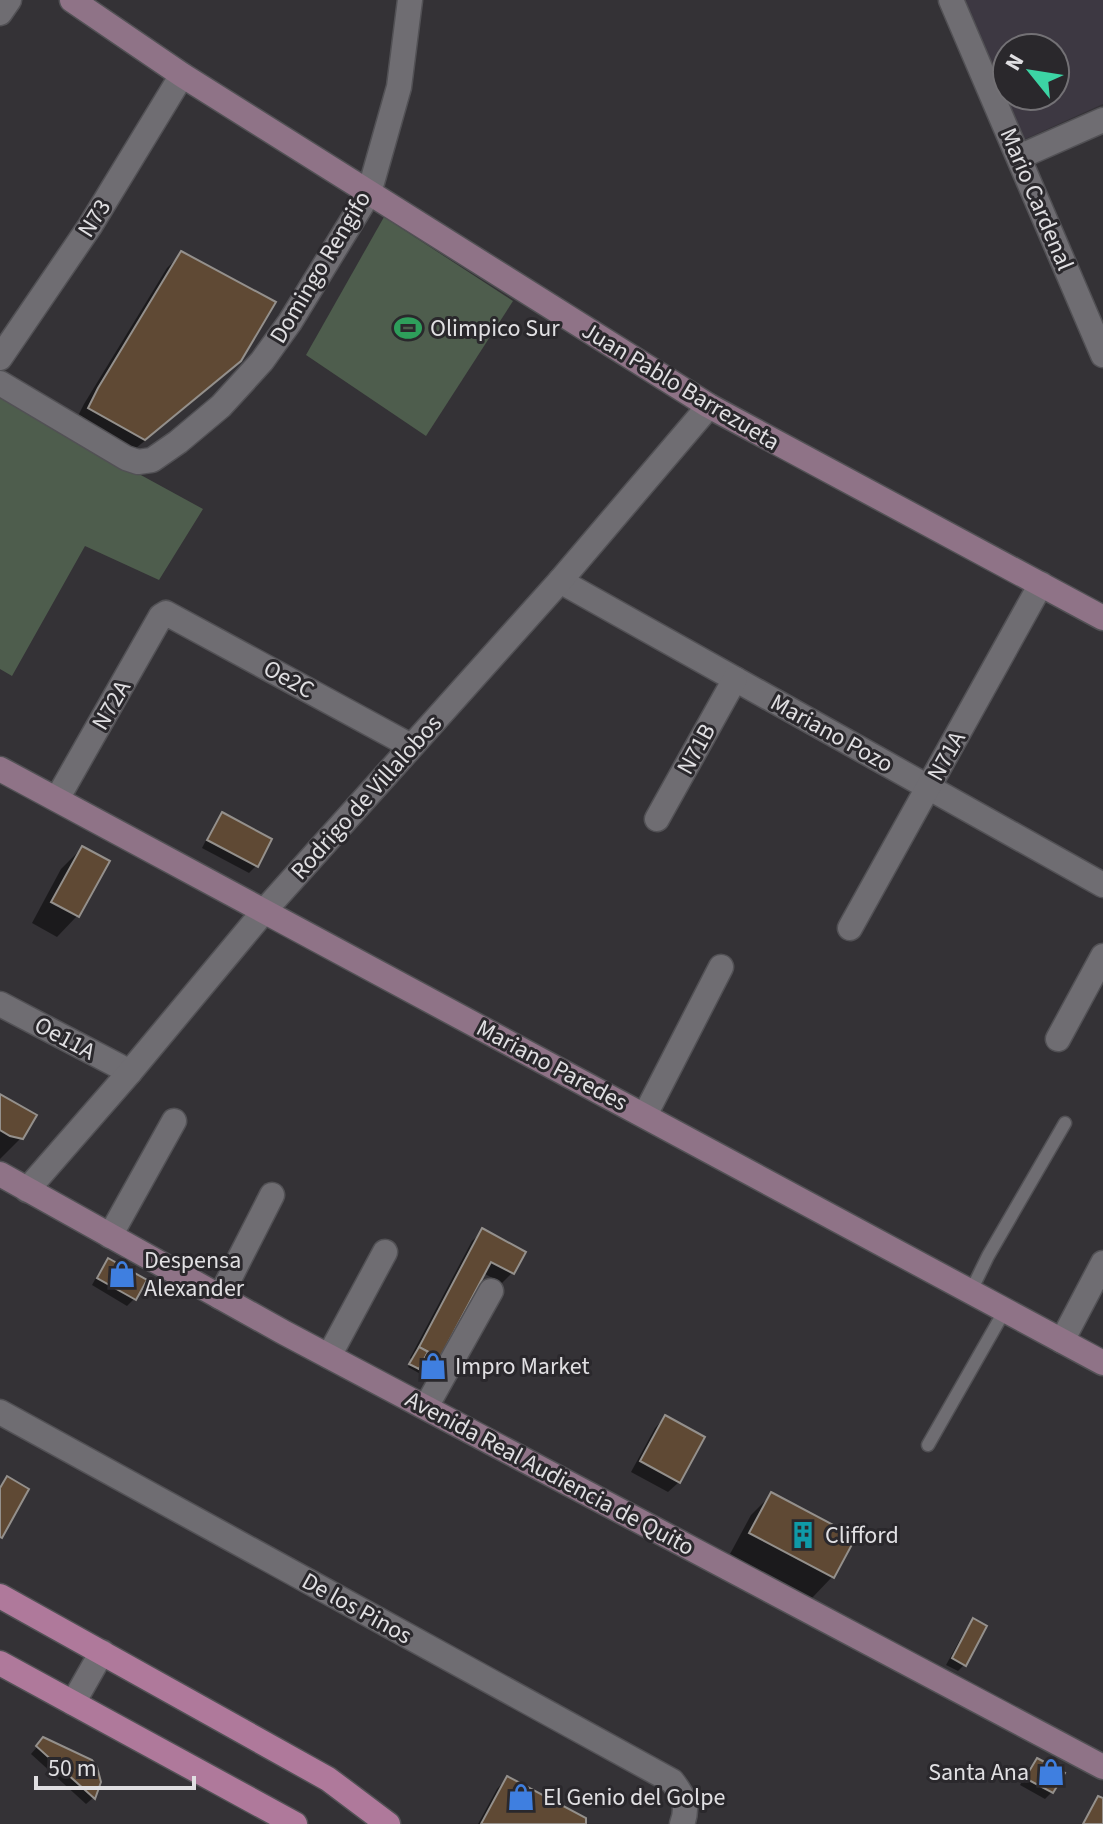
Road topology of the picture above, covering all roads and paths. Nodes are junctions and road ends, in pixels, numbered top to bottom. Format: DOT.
graph roads {
  1 [pos="9,0"];
  2 [pos="72,0"];
  3 [pos="410,0"];
  4 [pos="951,0"];
  5 [pos="0,13"];
  6 [pos="182,75"];
  7 [pos="1103,120"];
  8 [pos="1019,157"];
  9 [pos="369,193"];
  10 [pos="1103,355"];
  11 [pos="0,358"];
  12 [pos="0,383"];
  13 [pos="709,406"];
  14 [pos="560,581"];
  15 [pos="1041,584"];
  16 [pos="166,613"];
  17 [pos="1103,618"];
  18 [pos="735,679"];
  19 [pos="411,746"];
  20 [pos="0,769"];
  21 [pos="929,788"];
  22 [pos="57,799"];
  23 [pos="657,819"];
  24 [pos="1103,885"];
  25 [pos="265,910"];
  26 [pos="850,928"];
  27 [pos="1103,956"];
  28 [pos="721,967"];
  29 [pos="0,1004"];
  30 [pos="1058,1039"];
  31 [pos="130,1072"];
  32 [pos="645,1115"];
  33 [pos="174,1121"];
  34 [pos="1065,1123"];
  35 [pos="0,1174"];
  36 [pos="27,1190"];
  37 [pos="272,1195"];
  38 [pos="110,1236"];
  39 [pos="385,1252"];
  40 [pos="1103,1263"];
  41 [pos="491,1291"];
  42 [pos="971,1291"];
  43 [pos="220,1297"];
  44 [pos="1005,1310"];
  45 [pos="1064,1336"];
  46 [pos="329,1356"];
  47 [pos="1103,1363"];
  48 [pos="426,1407"];
  49 [pos="0,1412"];
  50 [pos="928,1445"];
  51 [pos="0,1596"];
  52 [pos="102,1652"];
  53 [pos="0,1663"];
  54 [pos="73,1703"];
  55 [pos="1103,1767"];
  56 [pos="295,1824"];
  57 [pos="388,1824"];
  58 [pos="682,1824"];
  1 -- 5 [label="street"];
  2 -- 6 [label="main road, Juan Pablo Barrezueta"];
  3 -- 9 [label="street, Domingo Rengifo"];
  4 -- 8 [label="street, Mario Cardenal"];
  6 -- 9 [label="main road, Juan Pablo Barrezueta"];
  6 -- 11 [label="street, N73"];
  7 -- 8 [label="street"];
  8 -- 10 [label="street, Mario Cardenal"];
  9 -- 12 [label="street, Domingo Rengifo"];
  9 -- 13 [label="main road, Juan Pablo Barrezueta"];
  13 -- 14 [label="street, Rodrigo de Villalobos"];
  13 -- 15 [label="main road, Juan Pablo Barrezueta"];
  14 -- 18 [label="street, Mariano Pozo"];
  14 -- 19 [label="street, Rodrigo de Villalobos"];
  15 -- 17 [label="main road, Juan Pablo Barrezueta"];
  15 -- 21 [label="street, N71A"];
  16 -- 19 [label="street, Oe2C"];
  16 -- 22 [label="street, N72A"];
  18 -- 21 [label="street, Mariano Pozo"];
  18 -- 23 [label="street, N71B"];
  19 -- 25 [label="street, Rodrigo de Villalobos"];
  20 -- 22 [label="main road, Mariano Paredes"];
  21 -- 24 [label="street, Mariano Pozo"];
  21 -- 26 [label="street, N71A"];
  22 -- 25 [label="main road, Mariano Paredes"];
  25 -- 31 [label="street, Rodrigo de Villalobos"];
  25 -- 32 [label="main road, Mariano Paredes"];
  27 -- 30 [label="street"];
  28 -- 32 [label="street"];
  29 -- 31 [label="street, Oe11A"];
  31 -- 36 [label="street, Rodrigo de Villalobos"];
  32 -- 42 [label="main road, Mariano Paredes"];
  33 -- 38 [label="street"];
  34 -- 42 [label="lane"];
  35 -- 36 [label="main road, Avenida Real Audiencia de Quito"];
  36 -- 38 [label="main road, Avenida Real Audiencia de Quito"];
  37 -- 43 [label="street"];
  38 -- 43 [label="main road, Avenida Real Audiencia de Quito"];
  39 -- 46 [label="street"];
  40 -- 45 [label="street"];
  41 -- 48 [label="street"];
  42 -- 44 [label="main road, Mariano Paredes"];
  43 -- 46 [label="main road, Avenida Real Audiencia de Quito"];
  44 -- 45 [label="main road, Mariano Paredes"];
  44 -- 50 [label="lane"];
  45 -- 47 [label="main road, Mariano Paredes"];
  46 -- 48 [label="main road, Avenida Real Audiencia de Quito"];
  48 -- 55 [label="main road, Avenida Real Audiencia de Quito"];
  49 -- 58 [label="street, De los Pinos"];
  51 -- 52 [label="main road"];
  52 -- 54 [label="street"];
  52 -- 57 [label="main road"];
  53 -- 54 [label="main road"];
  54 -- 56 [label="main road"];
}
